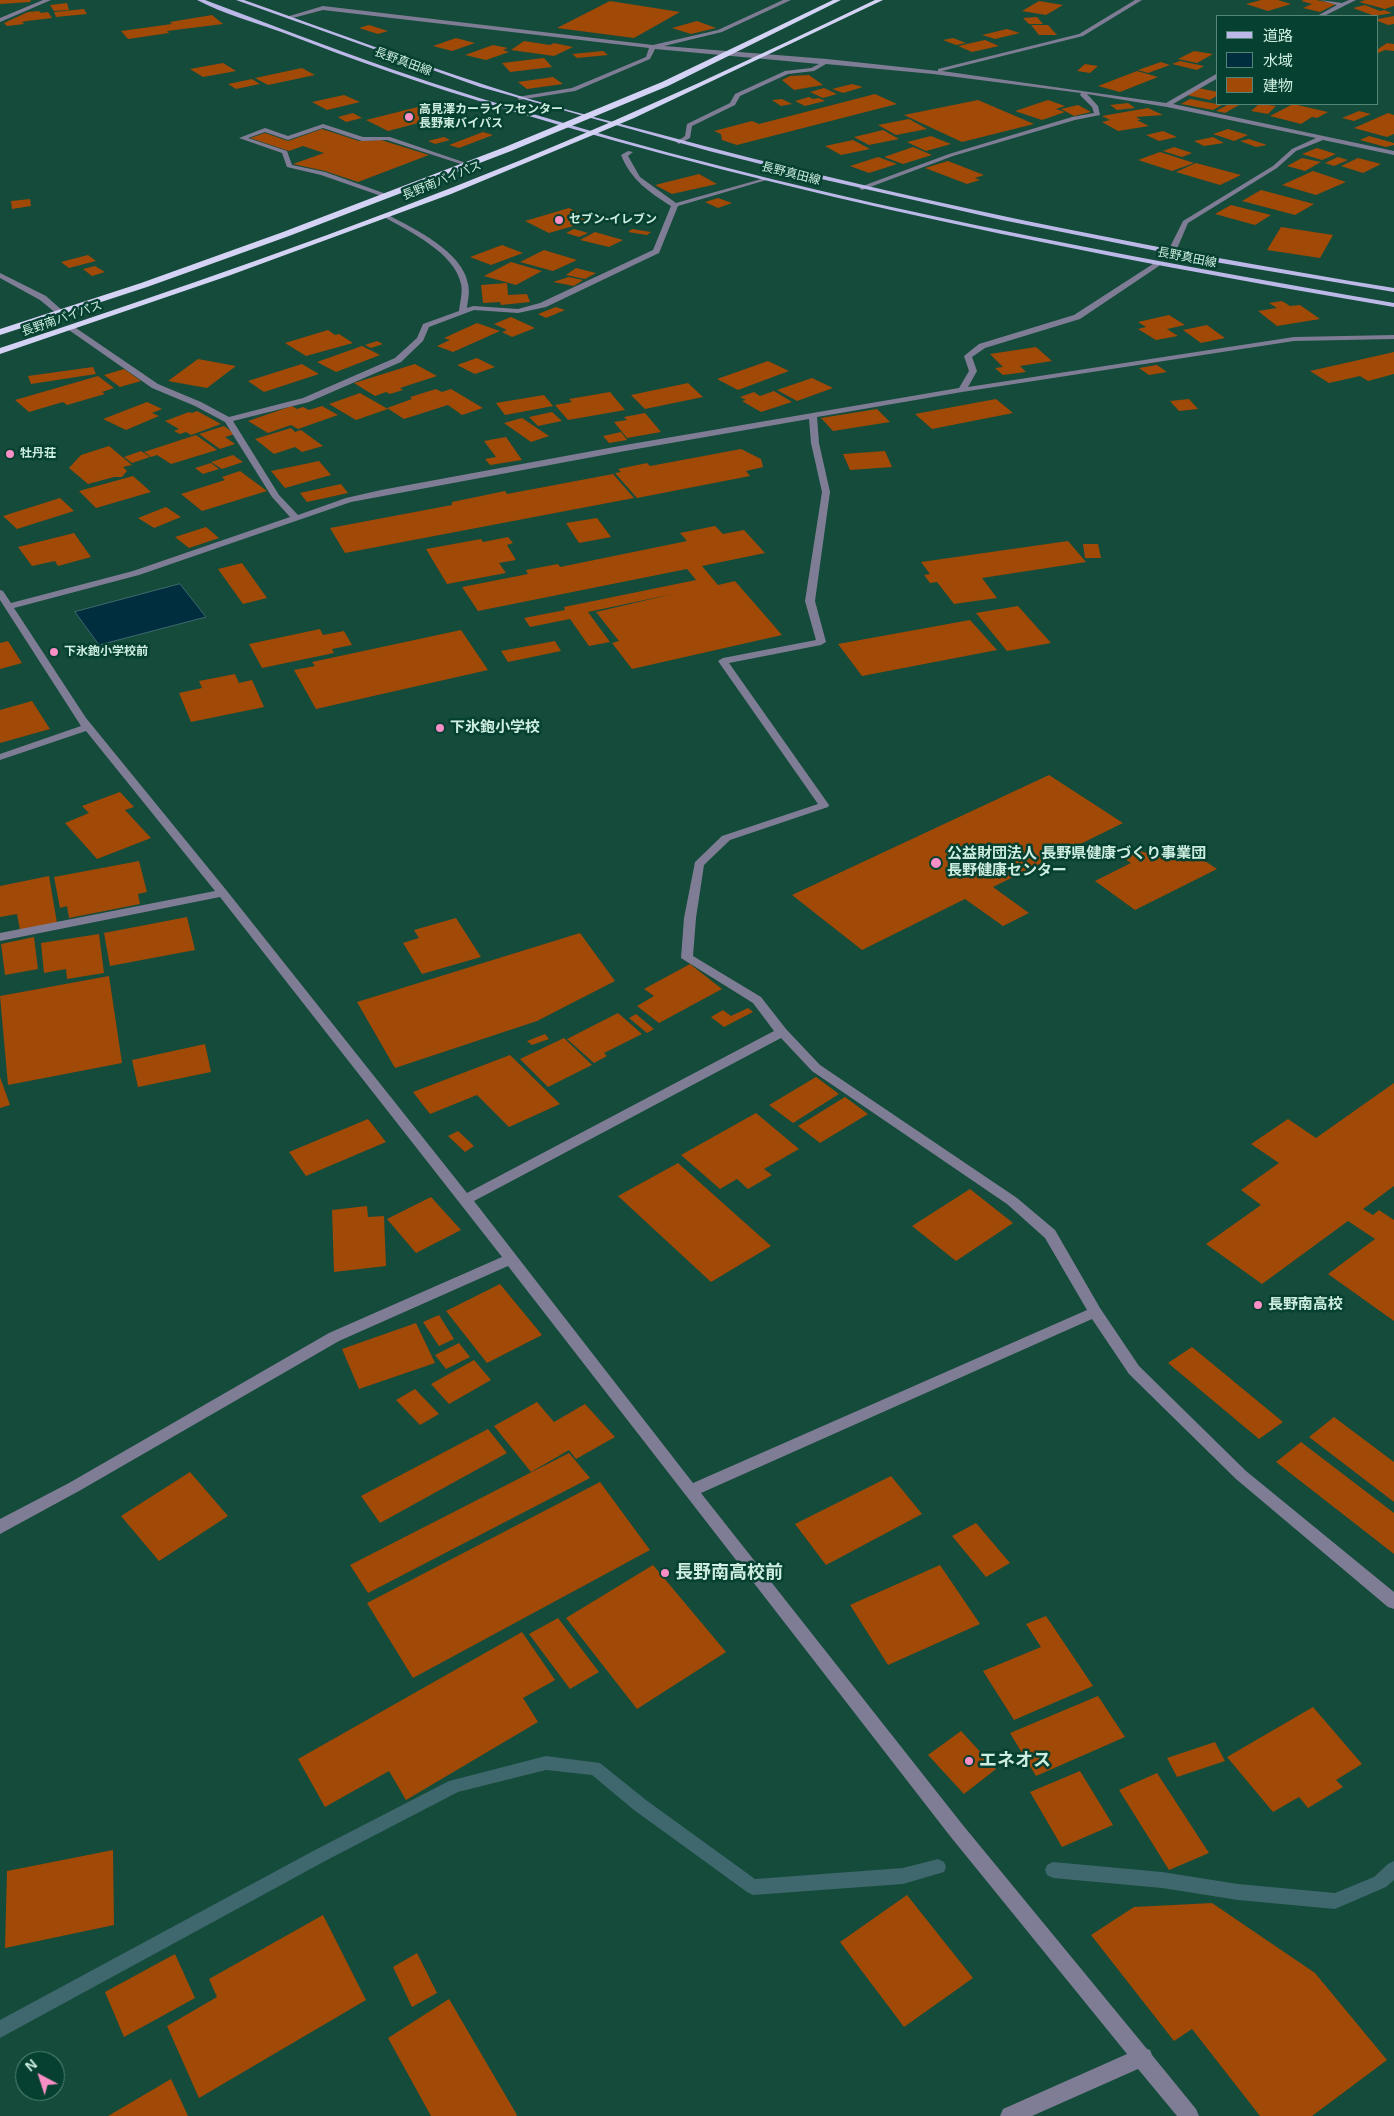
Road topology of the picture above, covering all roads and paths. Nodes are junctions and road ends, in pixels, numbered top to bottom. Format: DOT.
graph roads {
  1 [pos="48,0"];
  2 [pos="200,0"];
  3 [pos="239,0"];
  4 [pos="788,0"];
  5 [pos="838,0"];
  6 [pos="880,0"];
  7 [pos="1139,0"];
  8 [pos="1322,0"];
  9 [pos="1353,0"];
  10 [pos="1342,5"];
  11 [pos="32,6"];
  12 [pos="8,8"];
  13 [pos="1322,15"];
  14 [pos="289,17"];
  15 [pos="0,20"];
  16 [pos="653,47"];
  17 [pos="728,53"];
  18 [pos="765,56"];
  19 [pos="827,61"];
  20 [pos="932,72"];
  21 [pos="1216,76"];
  22 [pos="1084,92"];
  23 [pos="519,98"];
  24 [pos="1167,105"];
  25 [pos="588,116"];
  26 [pos="614,123"];
  27 [pos="567,125"];
  28 [pos="593,133"];
  29 [pos="1322,138"];
  30 [pos="679,142"];
  31 [pos="630,152"];
  32 [pos="1394,152"];
  33 [pos="469,164"];
  34 [pos="767,180"];
  35 [pos="862,188"];
  36 [pos="387,196"];
  37 [pos="675,205"];
  38 [pos="386,216"];
  39 [pos="1172,251"];
  40 [pos="1156,264"];
  41 [pos="0,275"];
  42 [pos="1394,290"];
  43 [pos="1394,306"];
  44 [pos="60,312"];
  45 [pos="463,312"];
  46 [pos="70,328"];
  47 [pos="0,332"];
  48 [pos="1392,338"];
  49 [pos="0,351"];
  50 [pos="962,390"];
  51 [pos="813,415"];
  52 [pos="228,420"];
  53 [pos="297,519"];
  54 [pos="0,593"];
  55 [pos="9,606"];
  56 [pos="88,727"];
  57 [pos="0,757"];
  58 [pos="224,893"];
  59 [pos="0,937"];
  60 [pos="782,1032"];
  61 [pos="465,1200"];
  62 [pos="511,1259"];
  63 [pos="1095,1312"];
  64 [pos="690,1491"];
  65 [pos="0,1527"];
  66 [pos="1394,1602"];
  67 [pos="1143,2057"];
  68 [pos="1010,2116"];
  69 [pos="1189,2116"];
  1 -- 11 [label="street"];
  2 -- 27 [label="main road, 長野真田線"];
  3 -- 14 [label="main road, 長野真田線"];
  4 -- 16 [label="street"];
  5 -- 17 [label="highway, 長野南バイパス"];
  6 -- 18 [label="highway, 長野南バイパス"];
  7 -- 20 [label="street"];
  8 -- 10 [label="street"];
  9 -- 10 [label="street"];
  10 -- 13 [label="street"];
  11 -- 12 [label="street"];
  11 -- 15 [label="street"];
  14 -- 16 [label="street"];
  14 -- 23 [label="main road, 長野真田線"];
  16 -- 17 [label="street"];
  16 -- 23 [label="street"];
  17 -- 18 [label="street"];
  17 -- 25 [label="highway, 長野南バイパス"];
  18 -- 19 [label="street"];
  18 -- 26 [label="highway, 長野南バイパス"];
  19 -- 20 [label="street"];
  19 -- 30 [label="street"];
  20 -- 22 [label="street"];
  21 -- 24 [label="street"];
  22 -- 24 [label="street"];
  22 -- 35 [label="street"];
  23 -- 25 [label="main road, 長野真田線"];
  24 -- 29 [label="street"];
  25 -- 26 [label="main road, 長野真田線"];
  25 -- 27 [label="highway, 長野南バイパス"];
  26 -- 28 [label="highway, 長野南バイパス"];
  26 -- 30 [label="main road, 長野真田線"];
  27 -- 28 [label="main road, 長野真田線"];
  27 -- 33 [label="highway, 長野南バイパス"];
  28 -- 34 [label="main road, 長野真田線"];
  28 -- 38 [label="highway, 長野南バイパス"];
  29 -- 32 [label="street"];
  29 -- 39 [label="street"];
  30 -- 35 [label="main road, 長野真田線"];
  31 -- 37 [label="street"];
  33 -- 36 [label="highway, 長野南バイパス"];
  33 -- 36 [label="street"];
  34 -- 37 [label="street"];
  34 -- 40 [label="main road, 長野真田線"];
  35 -- 39 [label="main road, 長野真田線"];
  36 -- 44 [label="highway, 長野南バイパス"];
  37 -- 45 [label="street"];
  38 -- 45 [label="street"];
  38 -- 46 [label="highway, 長野南バイパス"];
  39 -- 42 [label="main road, 長野真田線"];
  40 -- 43 [label="main road, 長野真田線"];
  40 -- 50 [label="street"];
  41 -- 44 [label="street"];
  44 -- 47 [label="highway, 長野南バイパス"];
  45 -- 52 [label="street"];
  46 -- 49 [label="highway, 長野南バイパス"];
  46 -- 52 [label="street"];
  48 -- 50 [label="street"];
  50 -- 51 [label="street"];
  51 -- 53 [label="street"];
  51 -- 60 [label="street"];
  52 -- 53 [label="street"];
  53 -- 55 [label="street"];
  54 -- 55 [label="street"];
  55 -- 56 [label="street"];
  56 -- 57 [label="street"];
  56 -- 58 [label="street"];
  58 -- 59 [label="street"];
  58 -- 61 [label="street"];
  60 -- 61 [label="street"];
  60 -- 63 [label="street"];
  61 -- 62 [label="street"];
  62 -- 64 [label="street"];
  62 -- 65 [label="street"];
  63 -- 64 [label="street"];
  63 -- 66 [label="street"];
  64 -- 67 [label="street"];
  67 -- 68 [label="street"];
  67 -- 69 [label="street"];
}
